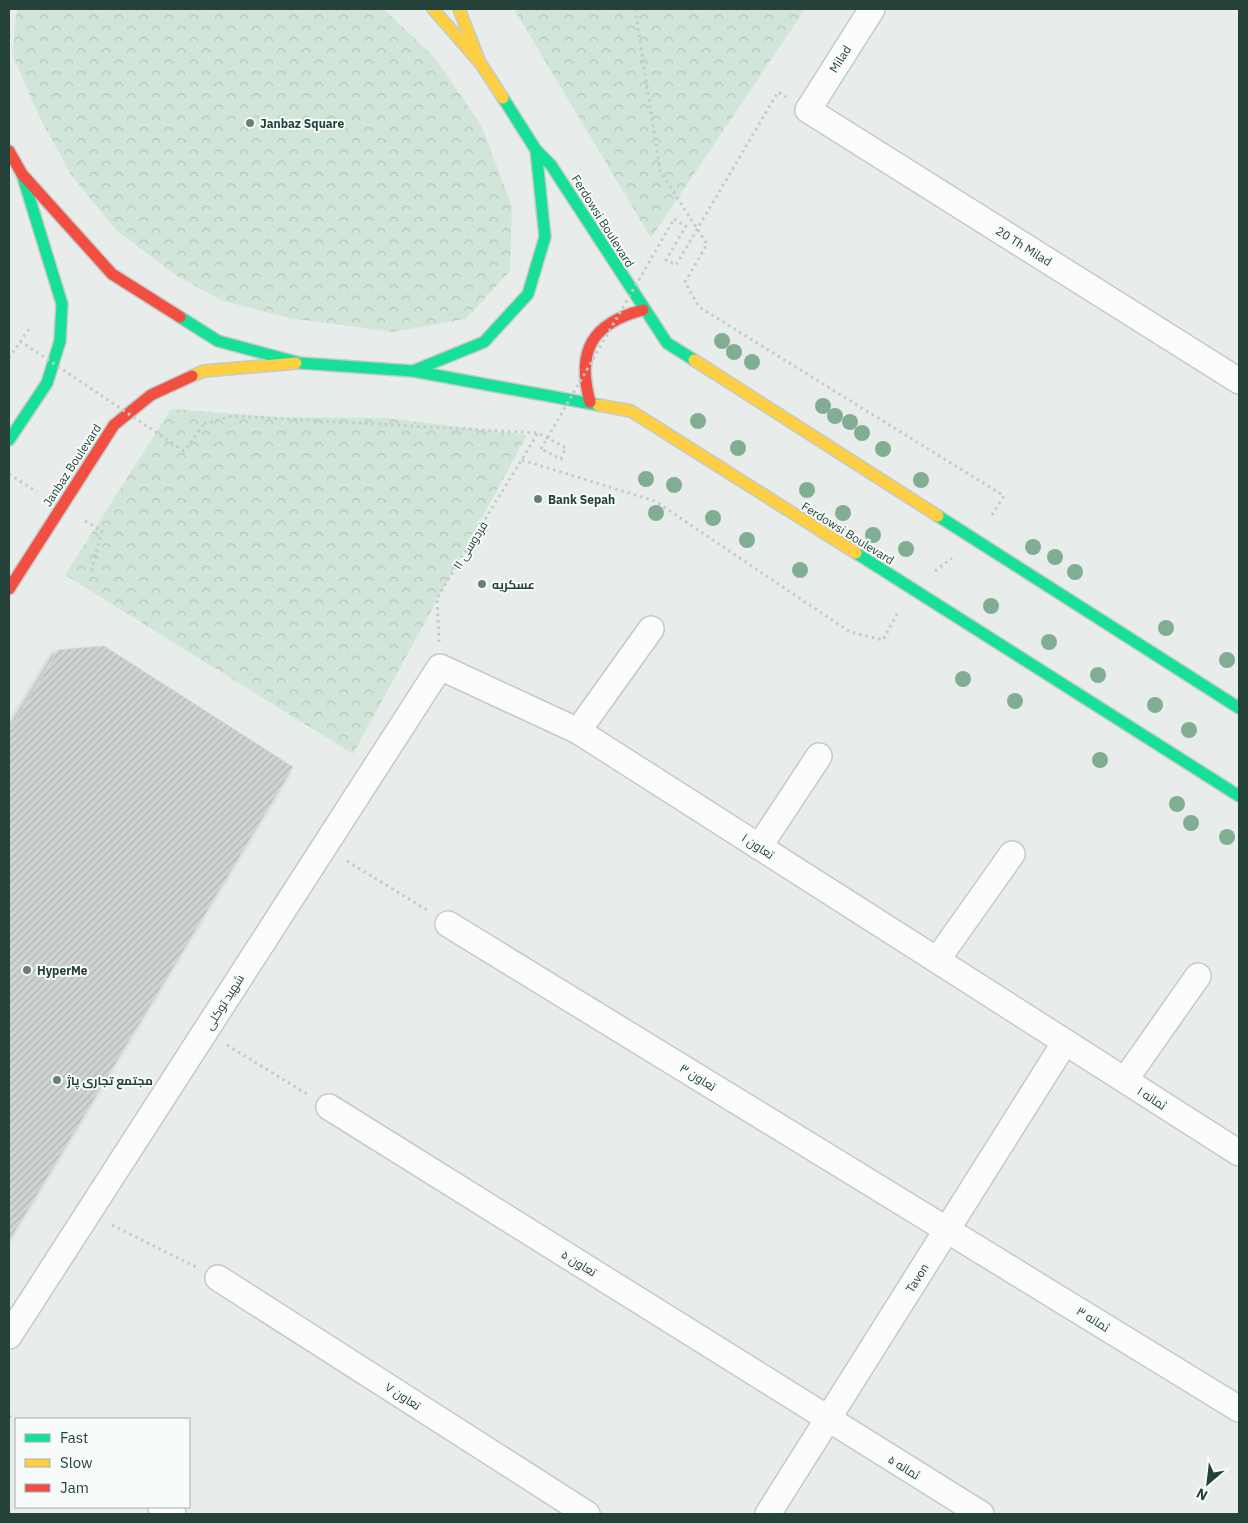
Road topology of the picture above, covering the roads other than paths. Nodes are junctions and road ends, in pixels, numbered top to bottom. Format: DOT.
graph roads {
  1 [pos="433,9"];
  2 [pos="458,9"];
  3 [pos="872,9"];
  4 [pos="481,64"];
  5 [pos="808,110"];
  6 [pos="536,150"];
  7 [pos="9,151"];
  8 [pos="22,174"];
  9 [pos="643,310"];
  10 [pos="300,362"];
  11 [pos="413,371"];
  12 [pos="1239,381"];
  13 [pos="590,402"];
  14 [pos="9,440"];
  15 [pos="9,590"];
  16 [pos="651,629"];
  17 [pos="440,667"];
  18 [pos="1239,708"];
  19 [pos="578,731"];
  20 [pos="819,756"];
  21 [pos="1239,796"];
  22 [pos="759,847"];
  23 [pos="1012,854"];
  24 [pos="448,924"];
  25 [pos="937,960"];
  26 [pos="1198,976"];
  27 [pos="1066,1042"];
  28 [pos="1125,1080"];
  29 [pos="329,1107"];
  30 [pos="1239,1153"];
  31 [pos="947,1230"];
  32 [pos="218,1278"];
  33 [pos="9,1336"];
  34 [pos="1239,1409"];
  35 [pos="828,1419"];
  36 [pos="587,1514"];
  37 [pos="768,1514"];
  38 [pos="981,1514"];
  1 -- 4 [label="main road"];
  2 -- 4 [label="main road"];
  3 -- 5 [label="street, Milad"];
  4 -- 6 [label="main road"];
  5 -- 12 [label="street, 20 Th Milad"];
  6 -- 9 [label="main road, Ferdowsi Boulevard"];
  6 -- 11 [label="main road"];
  7 -- 8 [label="main road"];
  8 -- 10 [label="main road"];
  8 -- 14 [label="main road"];
  9 -- 13 [label="main road"];
  9 -- 18 [label="main road, Ferdowsi Boulevard"];
  10 -- 11 [label="main road"];
  10 -- 15 [label="main road, Janbaz Boulevard"];
  11 -- 13 [label="main road, Ferdowsi Boulevard"];
  13 -- 21 [label="main road, Ferdowsi Boulevard"];
  16 -- 19 [label="street"];
  17 -- 19 [label="street, تعاون ۱"];
  17 -- 33 [label="street, شهید توکلی"];
  19 -- 22 [label="street, تعاون ۱"];
  20 -- 22 [label="street"];
  22 -- 25 [label="street, تعاون ۱"];
  23 -- 25 [label="street"];
  24 -- 31 [label="street, تعاون ۳"];
  25 -- 27 [label="street, تعاون ۱"];
  26 -- 28 [label="street"];
  27 -- 28 [label="street, ثمانه ۱"];
  27 -- 31 [label="street, Tavon"];
  28 -- 30 [label="street, ثمانه ۱"];
  29 -- 35 [label="street, تعاون ۵"];
  31 -- 34 [label="street, ثمانه ۳"];
  31 -- 35 [label="street, Tavon"];
  32 -- 36 [label="street, تعاون ۷"];
  35 -- 37 [label="street, Tavon"];
  35 -- 38 [label="street, ثمانه ۵"];
}
